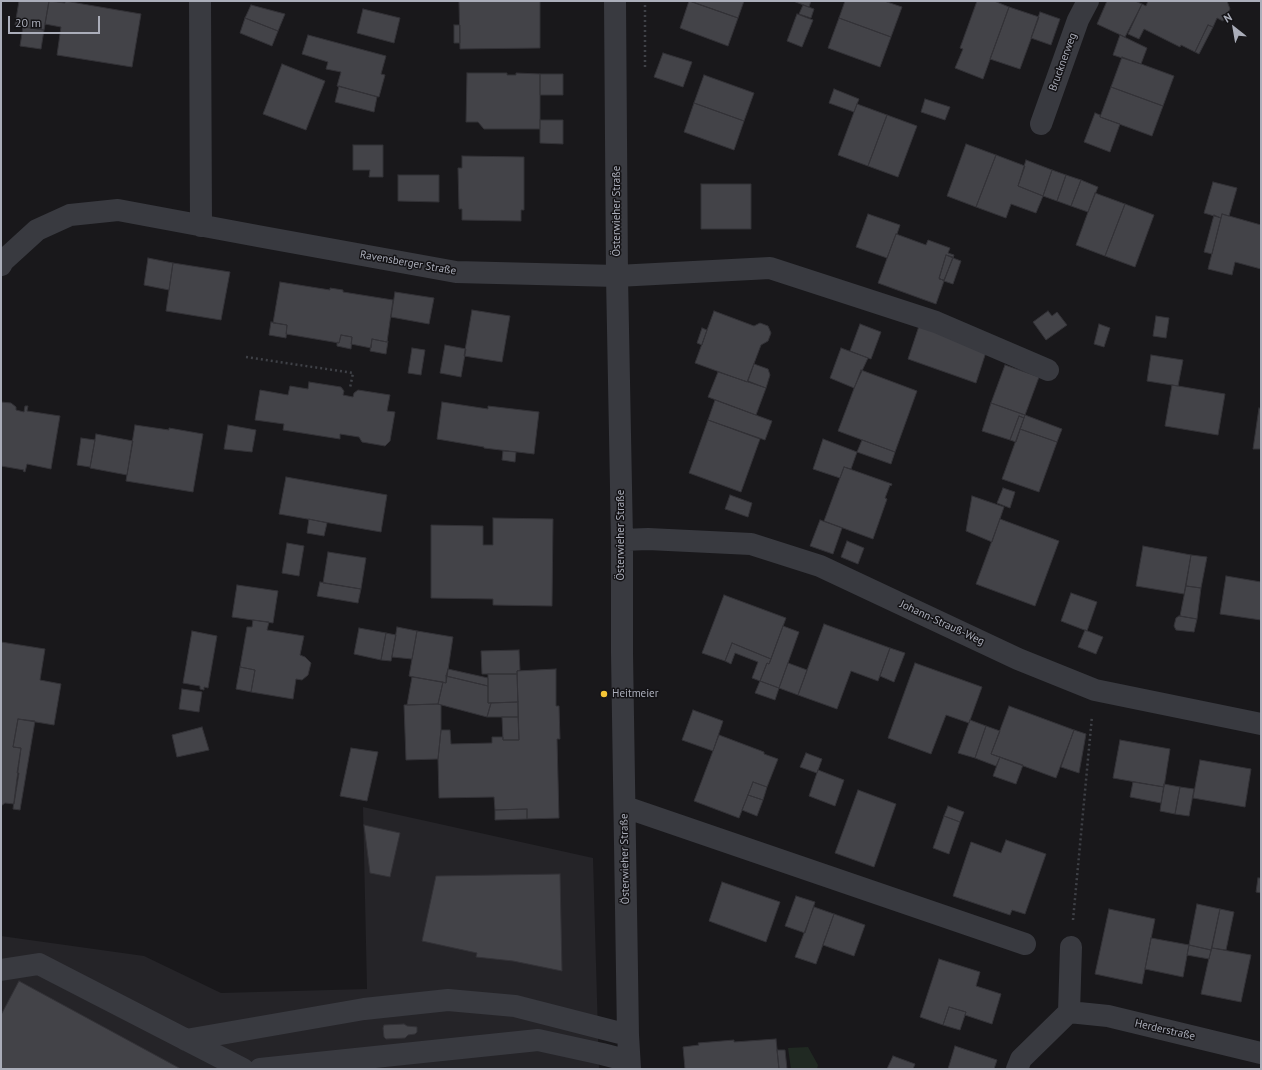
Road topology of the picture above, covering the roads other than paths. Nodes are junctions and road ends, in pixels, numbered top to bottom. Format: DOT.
graph roads {
  1 [pos="200,1"];
  2 [pos="615,1"];
  3 [pos="1088,1"];
  4 [pos="1041,124"];
  5 [pos="201,226"];
  6 [pos="2,262"];
  7 [pos="617,276"];
  8 [pos="1048,370"];
  9 [pos="622,540"];
  10 [pos="1261,724"];
  11 [pos="625,807"];
  12 [pos="1025,944"];
  13 [pos="1071,946"];
  14 [pos="1,970"];
  15 [pos="1069,1012"];
  16 [pos="628,1035"];
  17 [pos="186,1040"];
  18 [pos="1261,1053"];
  19 [pos="629,1065"];
  20 [pos="243,1069"];
  21 [pos="260,1069"];
  22 [pos="1017,1069"];
  1 -- 5 [label="street"];
  2 -- 7 [label="street, Österwieher Straße"];
  3 -- 4 [label="street, Brucknerweg"];
  5 -- 6 [label="street, Ravensberger Straße"];
  5 -- 7 [label="street, Ravensberger Straße"];
  7 -- 8 [label="street, Ravensberger Straße"];
  7 -- 9 [label="street, Österwieher Straße"];
  9 -- 10 [label="street, Johann-Strauß-Weg"];
  9 -- 11 [label="street, Österwieher Straße"];
  11 -- 12 [label="street"];
  11 -- 16 [label="street, Österwieher Straße"];
  13 -- 15 [label="street"];
  14 -- 17 [label="street"];
  15 -- 18 [label="street, Herderstraße"];
  15 -- 22 [label="street"];
  16 -- 17 [label="street"];
  16 -- 19 [label="street, Österwieher Straße"];
  17 -- 20 [label="street"];
  19 -- 21 [label="street"];
}
